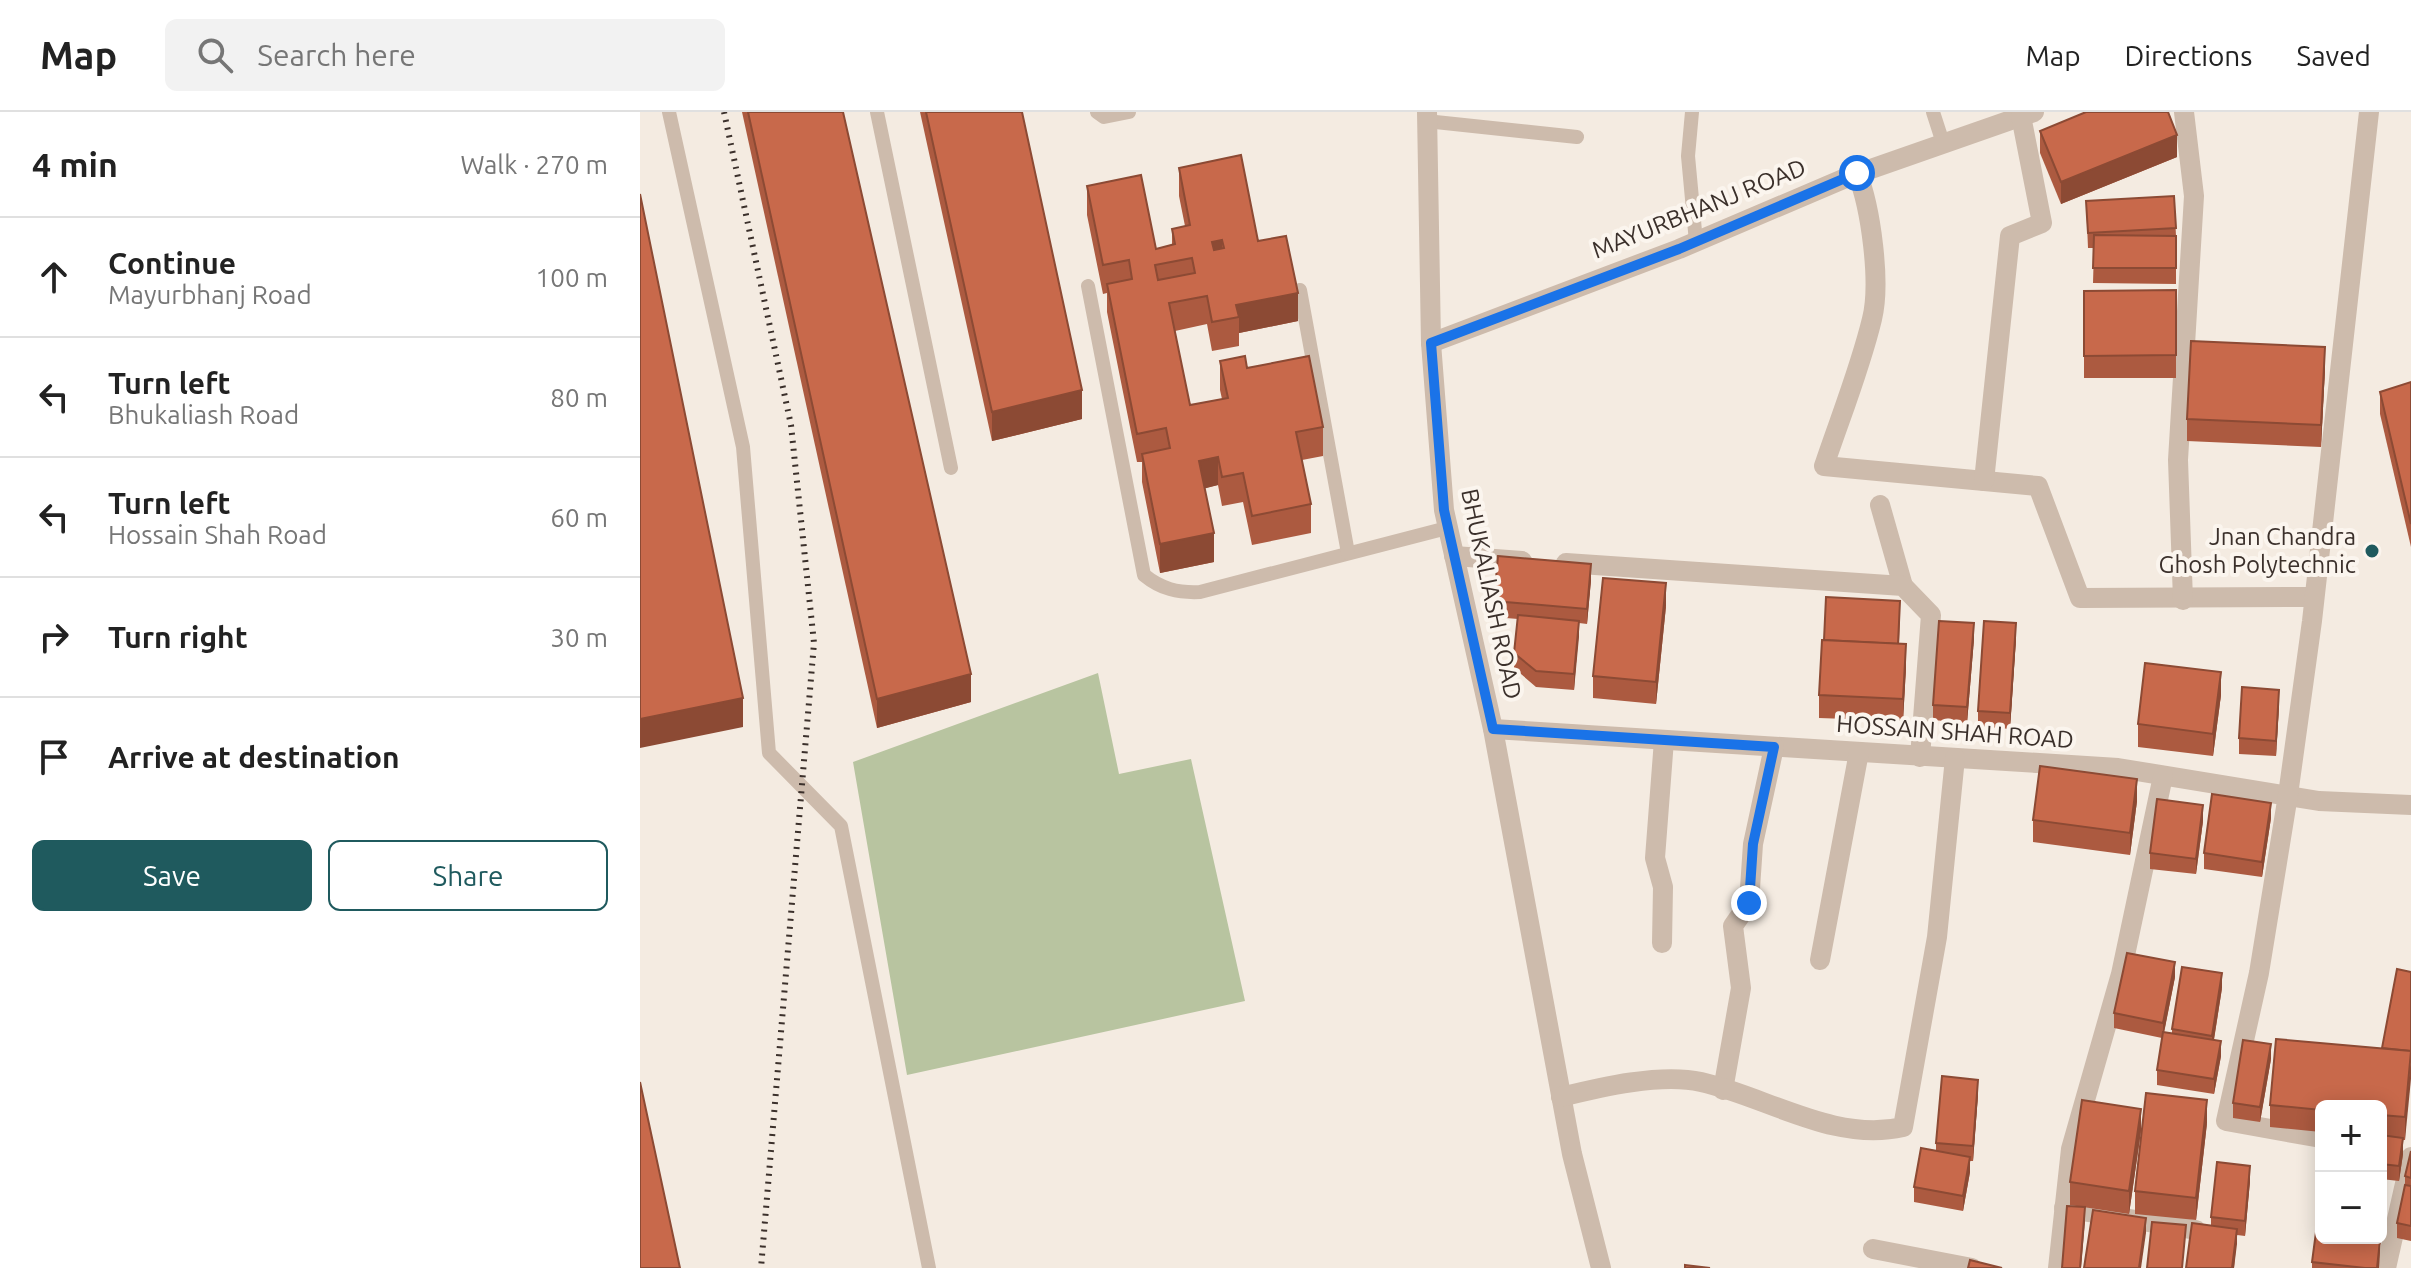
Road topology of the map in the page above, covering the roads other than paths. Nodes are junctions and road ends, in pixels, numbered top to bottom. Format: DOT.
graph roads {
  1 [pos="669,112"];
  2 [pos="877,112"];
  3 [pos="1097,112"];
  4 [pos="1129,112"];
  5 [pos="1692,112"];
  6 [pos="1933,112"];
  7 [pos="2184,112"];
  8 [pos="2369,112"];
  9 [pos="2027,114"];
  10 [pos="1427,116"];
  11 [pos="1577,137"];
  12 [pos="1943,143"];
  13 [pos="1857,173"];
  14 [pos="1696,242"];
  15 [pos="1088,286"];
  16 [pos="1300,290"];
  17 [pos="1431,343"];
  18 [pos="951,468"];
  19 [pos="1984,481"];
  20 [pos="1880,505"];
  21 [pos="1447,528"];
  22 [pos="1348,553"];
  23 [pos="1454,556"];
  24 [pos="1903,586"];
  25 [pos="2314,597"];
  26 [pos="2183,600"];
  27 [pos="1493,729"];
  28 [pos="1664,740"];
  29 [pos="1774,747"];
  30 [pos="1859,752"];
  31 [pos="1920,757"];
  32 [pos="1955,758"];
  33 [pos="2163,776"];
  34 [pos="2288,795"];
  35 [pos="2411,805"];
  36 [pos="1662,943"];
  37 [pos="1820,960"];
  38 [pos="1723,1090"];
  39 [pos="1561,1097"];
  40 [pos="2315,1137"];
  41 [pos="2406,1151"];
  42 [pos="2064,1208"];
  43 [pos="2196,1230"];
  44 [pos="1873,1249"];
  45 [pos="929,1268"];
  46 [pos="1601,1268"];
  47 [pos="1972,1268"];
  48 [pos="2058,1268"];
  49 [pos="2386,1268"];
  1 -- 45 [label="lane"];
  2 -- 18 [label="lane"];
  3 -- 4 [label="lane"];
  5 -- 14 [label="lane"];
  6 -- 12 [label="lane"];
  7 -- 26 [label="street"];
  8 -- 25 [label="street"];
  9 -- 12 [label="street, MAYURBHANJ ROAD"];
  9 -- 19 [label="street"];
  10 -- 11 [label="lane"];
  10 -- 17 [label="street, BHUKALIASH ROAD"];
  12 -- 13 [label="street, MAYURBHANJ ROAD"];
  13 -- 14 [label="street, MAYURBHANJ ROAD"];
  13 -- 19 [label="street"];
  14 -- 17 [label="street, MAYURBHANJ ROAD"];
  15 -- 22 [label="lane"];
  16 -- 22 [label="lane"];
  17 -- 21 [label="street, BHUKALIASH ROAD"];
  19 -- 26 [label="street"];
  20 -- 24 [label="street"];
  21 -- 22 [label="lane"];
  21 -- 23 [label="street, BHUKALIASH ROAD"];
  23 -- 24 [label="street"];
  23 -- 27 [label="street, BHUKALIASH ROAD"];
  24 -- 31 [label="street"];
  25 -- 26 [label="street"];
  25 -- 34 [label="street"];
  27 -- 28 [label="street, HOSSAIN SHAH ROAD"];
  27 -- 39 [label="street, BHUKALIASH ROAD"];
  28 -- 29 [label="street, HOSSAIN SHAH ROAD"];
  28 -- 36 [label="street"];
  29 -- 30 [label="street, HOSSAIN SHAH ROAD"];
  29 -- 38 [label="street"];
  30 -- 31 [label="street, HOSSAIN SHAH ROAD"];
  30 -- 37 [label="street"];
  31 -- 32 [label="street, HOSSAIN SHAH ROAD"];
  32 -- 33 [label="street, HOSSAIN SHAH ROAD"];
  32 -- 38 [label="street"];
  33 -- 34 [label="street, HOSSAIN SHAH ROAD"];
  33 -- 42 [label="street"];
  34 -- 35 [label="street, HOSSAIN SHAH ROAD"];
  34 -- 40 [label="street"];
  38 -- 39 [label="street"];
  39 -- 46 [label="street, BHUKALIASH ROAD"];
  41 -- 49 [label="street"];
  42 -- 43 [label="street"];
  42 -- 48 [label="street"];
  44 -- 47 [label="street"];
}
